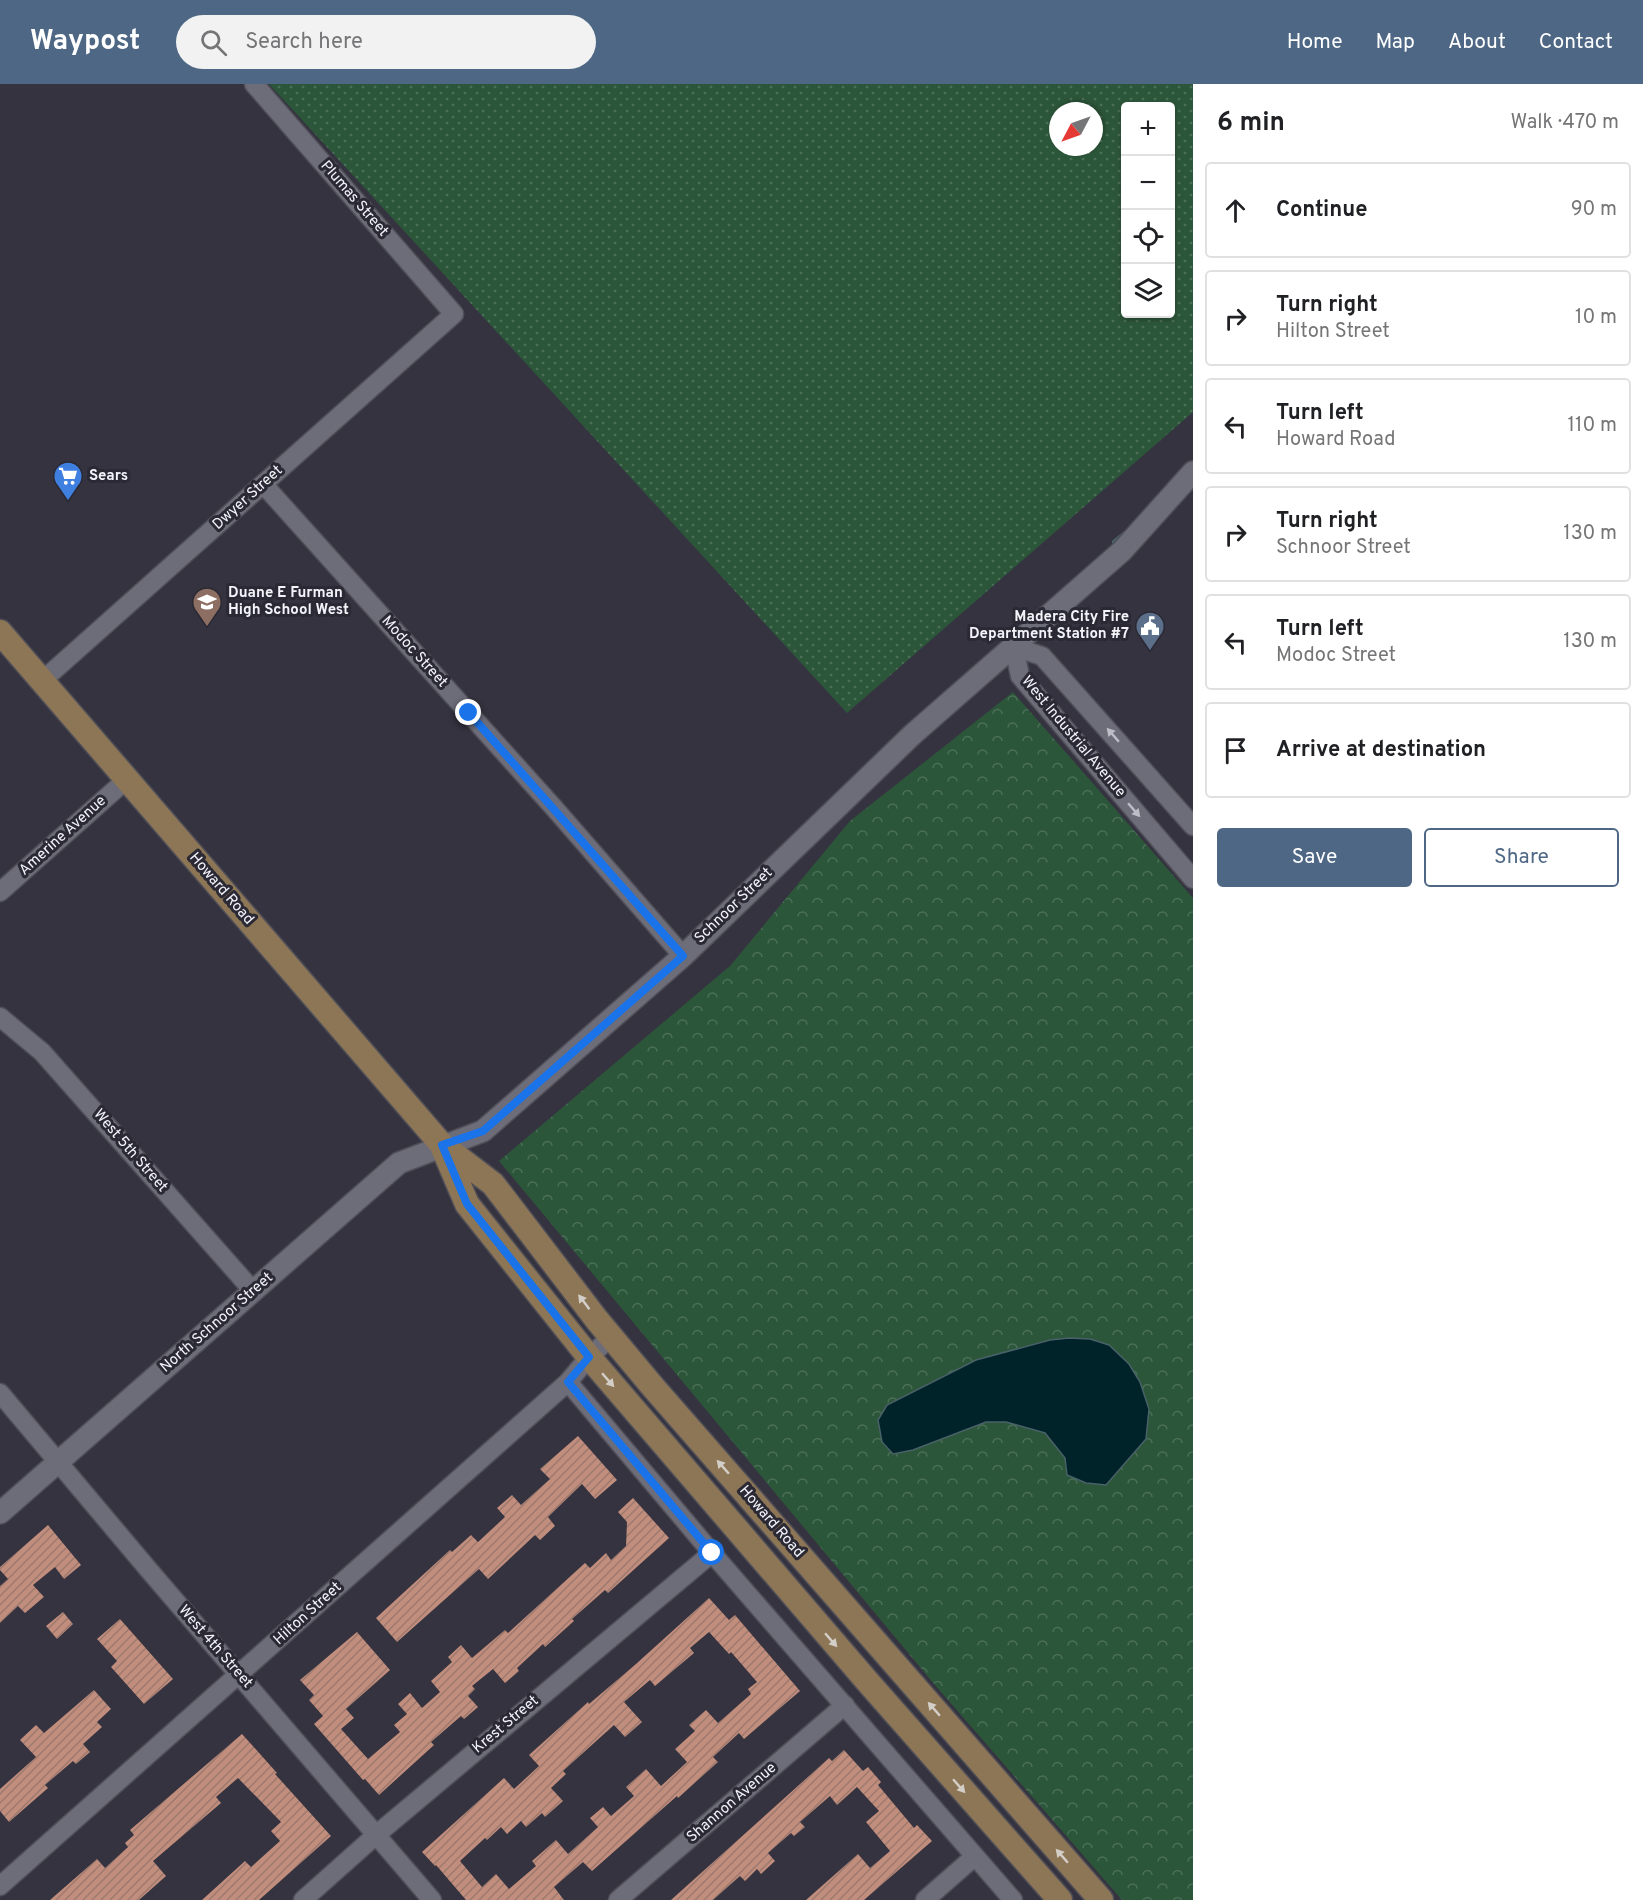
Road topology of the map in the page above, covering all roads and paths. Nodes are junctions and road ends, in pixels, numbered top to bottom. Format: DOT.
graph roads {
  1 [pos="254,84"];
  2 [pos="454,314"];
  3 [pos="1193,472"];
  4 [pos="263,484"];
  5 [pos="0,632"];
  6 [pos="1014,647"];
  7 [pos="42,681"];
  8 [pos="126,780"];
  9 [pos="1193,826"];
  10 [pos="1193,879"];
  11 [pos="0,892"];
  12 [pos="683,956"];
  13 [pos="0,1017"];
  14 [pos="442,1145"];
  15 [pos="254,1292"];
  16 [pos="611,1337"];
  17 [pos="589,1357"];
  18 [pos="568,1382"];
  19 [pos="0,1393"];
  20 [pos="58,1462"];
  21 [pos="0,1513"];
  22 [pos="712,1553"];
  23 [pos="758,1555"];
  24 [pos="848,1611"];
  25 [pos="239,1675"];
  26 [pos="845,1705"];
  27 [pos="376,1835"];
  28 [pos="974,1857"];
  29 [pos="0,1886"];
  30 [pos="303,1900"];
  31 [pos="432,1900"];
  32 [pos="618,1900"];
  33 [pos="925,1900"];
  34 [pos="1013,1900"];
  35 [pos="1060,1900"];
  36 [pos="1101,1900"];
  1 -- 2 [label="street, Plumas Street"];
  2 -- 4 [label="street, Dwyer Street"];
  3 -- 6 [label="street, Schnoor Street"];
  4 -- 7 [label="street, Dwyer Street"];
  4 -- 12 [label="street, Modoc Street"];
  5 -- 7 [label="main road, Howard Road"];
  9 -- 6 [label="street, West Industrial Avenue, one-way"];
  6 -- 10 [label="street, West Industrial Avenue, one-way"];
  6 -- 12 [label="street, Schnoor Street"];
  7 -- 8 [label="main road, Howard Road"];
  8 -- 11 [label="street, Amerine Avenue"];
  8 -- 14 [label="main road, Howard Road"];
  12 -- 14 [label="street, Schnoor Street"];
  13 -- 15 [label="street, West 5th Street"];
  14 -- 15 [label="street, North Schnoor Street"];
  16 -- 14 [label="main road, Howard Road, one-way"];
  14 -- 17 [label="main road, Howard Road"];
  15 -- 20 [label="street, North Schnoor Street"];
  16 -- 17 [label="street, Hilton Street"];
  24 -- 16 [label="main road, Howard Road, one-way"];
  17 -- 18 [label="street, Hilton Street"];
  17 -- 23 [label="main road, Howard Road, one-way"];
  18 -- 22 [label="street"];
  18 -- 25 [label="street, Hilton Street"];
  19 -- 20 [label="street, West 4th Street"];
  20 -- 21 [label="street, North Schnoor Street"];
  20 -- 25 [label="street, West 4th Street"];
  22 -- 26 [label="street"];
  22 -- 27 [label="street, Krest Street"];
  23 -- 24 [label="main road"];
  23 -- 35 [label="main road, Howard Road, one-way"];
  36 -- 24 [label="main road, Howard Road, one-way"];
  25 -- 27 [label="street, West 4th Street"];
  25 -- 29 [label="street, Hilton Street"];
  26 -- 28 [label="street"];
  26 -- 32 [label="street, Shannon Avenue"];
  27 -- 30 [label="street, Krest Street"];
  27 -- 31 [label="street, West 4th Street"];
  28 -- 33 [label="street"];
  28 -- 34 [label="street"];
}
